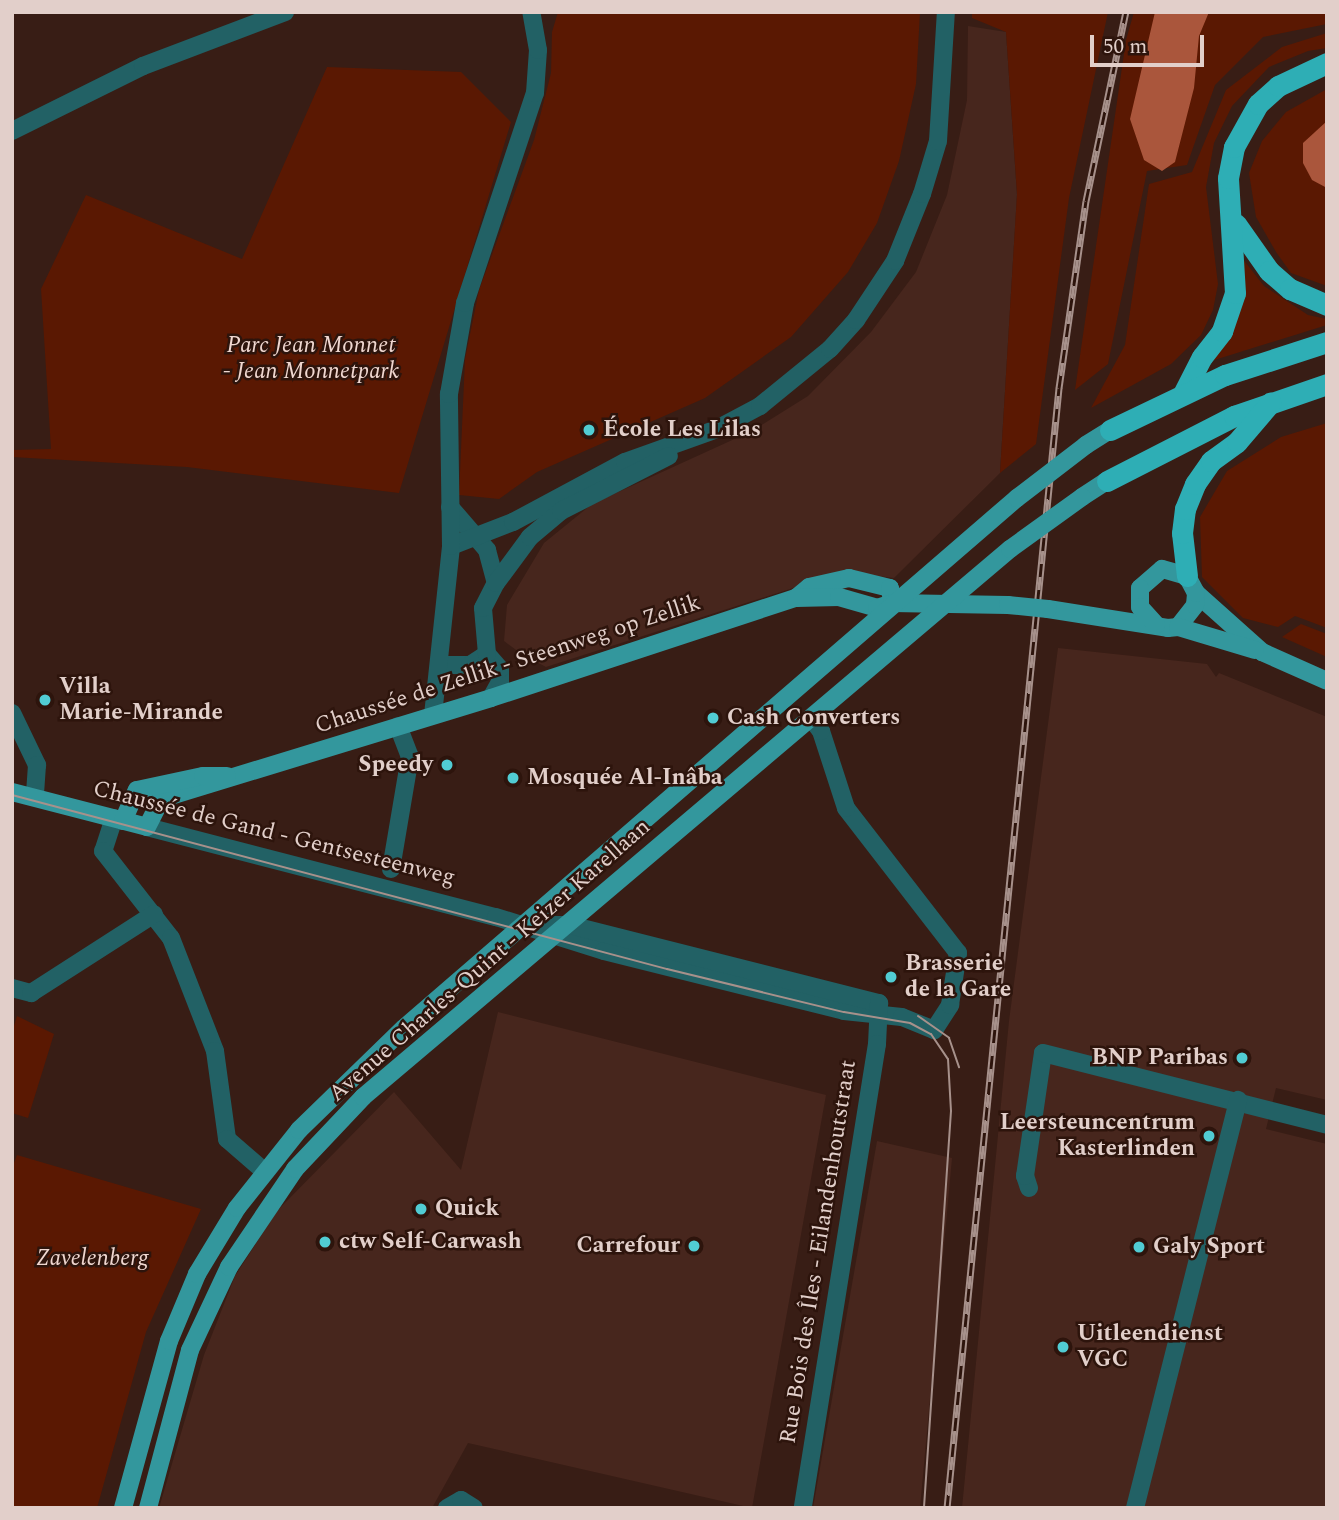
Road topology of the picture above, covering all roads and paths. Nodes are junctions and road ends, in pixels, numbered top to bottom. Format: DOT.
graph roads {
  1 [pos="285,12"];
  2 [pos="531,12"];
  3 [pos="946,12"];
  4 [pos="1327,63"];
  5 [pos="12,131"];
  6 [pos="1231,212"];
  7 [pos="1327,305"];
  8 [pos="1327,342"];
  9 [pos="1327,384"];
  10 [pos="1184,392"];
  11 [pos="1272,401"];
  12 [pos="1110,430"];
  13 [pos="705,434"];
  14 [pos="1107,481"];
  15 [pos="450,507"];
  16 [pos="475,536"];
  17 [pos="451,546"];
  18 [pos="496,583"];
  19 [pos="1192,585"];
  20 [pos="892,603"];
  21 [pos="941,605"];
  22 [pos="1156,625"];
  23 [pos="1178,627"];
  24 [pos="1262,652"];
  25 [pos="487,654"];
  26 [pos="440,666"];
  27 [pos="1327,681"];
  28 [pos="491,698"];
  29 [pos="12,713"];
  30 [pos="433,715"];
  31 [pos="811,718"];
  32 [pos="398,726"];
  33 [pos="234,776"];
  34 [pos="12,792"];
  35 [pos="35,797"];
  36 [pos="118,819"];
  37 [pos="147,827"];
  38 [pos="391,869"];
  39 [pos="154,914"];
  40 [pos="523,925"];
  41 [pos="563,930"];
  42 [pos="12,988"];
  43 [pos="880,1009"];
  44 [pos="1238,1100"];
  45 [pos="1327,1125"];
  46 [pos="264,1171"];
  47 [pos="1029,1188"];
  48 [pos="123,1508"];
  49 [pos="148,1508"];
  50 [pos="447,1508"];
  51 [pos="474,1508"];
  52 [pos="803,1508"];
  53 [pos="1135,1508"];
  1 -- 5 [label="street"];
  2 -- 15 [label="street"];
  3 -- 13 [label="street"];
  4 -- 6 [label="highway"];
  6 -- 7 [label="highway"];
  6 -- 10 [label="highway"];
  8 -- 10 [label="highway"];
  9 -- 11 [label="highway"];
  10 -- 12 [label="highway"];
  11 -- 14 [label="highway"];
  11 -- 19 [label="highway"];
  12 -- 20 [label="main road, Avenue Charles-Quint - Keizer Karellaan, bridge"];
  13 -- 16 [label="street"];
  13 -- 18 [label="street"];
  14 -- 21 [label="main road, Avenue Charles-Quint - Keizer Karellaan, bridge"];
  15 -- 16 [label="street"];
  15 -- 17 [label="street"];
  16 -- 17 [label="street"];
  16 -- 18 [label="street"];
  17 -- 26 [label="street"];
  18 -- 25 [label="street"];
  19 -- 22 [label="main road"];
  19 -- 23 [label="main road"];
  19 -- 24 [label="main road"];
  20 -- 21 [label="main road"];
  20 -- 28 [label="main road, Chaussée de Zellik - Steenweg op Zellik"];
  20 -- 40 [label="main road, Avenue Charles-Quint - Keizer Karellaan"];
  21 -- 22 [label="main road, bridge"];
  21 -- 31 [label="main road, Avenue Charles-Quint - Keizer Karellaan"];
  22 -- 23 [label="main road"];
  23 -- 24 [label="main road"];
  24 -- 27 [label="main road"];
  25 -- 26 [label="street"];
  25 -- 28 [label="street"];
  26 -- 30 [label="street"];
  28 -- 30 [label="main road, Chaussée de Zellik - Steenweg op Zellik"];
  29 -- 35 [label="street"];
  30 -- 32 [label="main road, Chaussée de Zellik - Steenweg op Zellik"];
  31 -- 41 [label="main road, Avenue Charles-Quint - Keizer Karellaan"];
  31 -- 43 [label="street, Chaussée de Gand - Gentsesteenweg"];
  32 -- 33 [label="main road, Chaussée de Zellik - Steenweg op Zellik"];
  32 -- 38 [label="street"];
  33 -- 36 [label="main road, Chaussée de Zellik - Steenweg op Zellik"];
  33 -- 37 [label="main road, Chaussée de Zellik - Steenweg op Zellik"];
  34 -- 35 [label="main road, Chaussée de Gand - Gentsesteenweg"];
  35 -- 36 [label="main road, Chaussée de Gand - Gentsesteenweg"];
  36 -- 37 [label="main road, Chaussée de Gand - Gentsesteenweg"];
  36 -- 39 [label="street"];
  37 -- 40 [label="street, Chaussée de Gand - Gentsesteenweg"];
  39 -- 42 [label="street"];
  39 -- 46 [label="street"];
  40 -- 41 [label="street, Chaussée de Gand - Gentsesteenweg"];
  40 -- 46 [label="main road, Avenue Charles-Quint - Keizer Karellaan"];
  41 -- 43 [label="street, Chaussée de Gand - Gentsesteenweg"];
  41 -- 49 [label="main road, Avenue Charles-Quint - Keizer Karellaan"];
  43 -- 52 [label="street, Rue Bois des Îles - Eilandenhoutstraat"];
  44 -- 45 [label="street"];
  44 -- 47 [label="street"];
  44 -- 53 [label="street"];
  46 -- 48 [label="main road, Avenue Charles-Quint - Keizer Karellaan"];
  50 -- 51 [label="street"];
}
